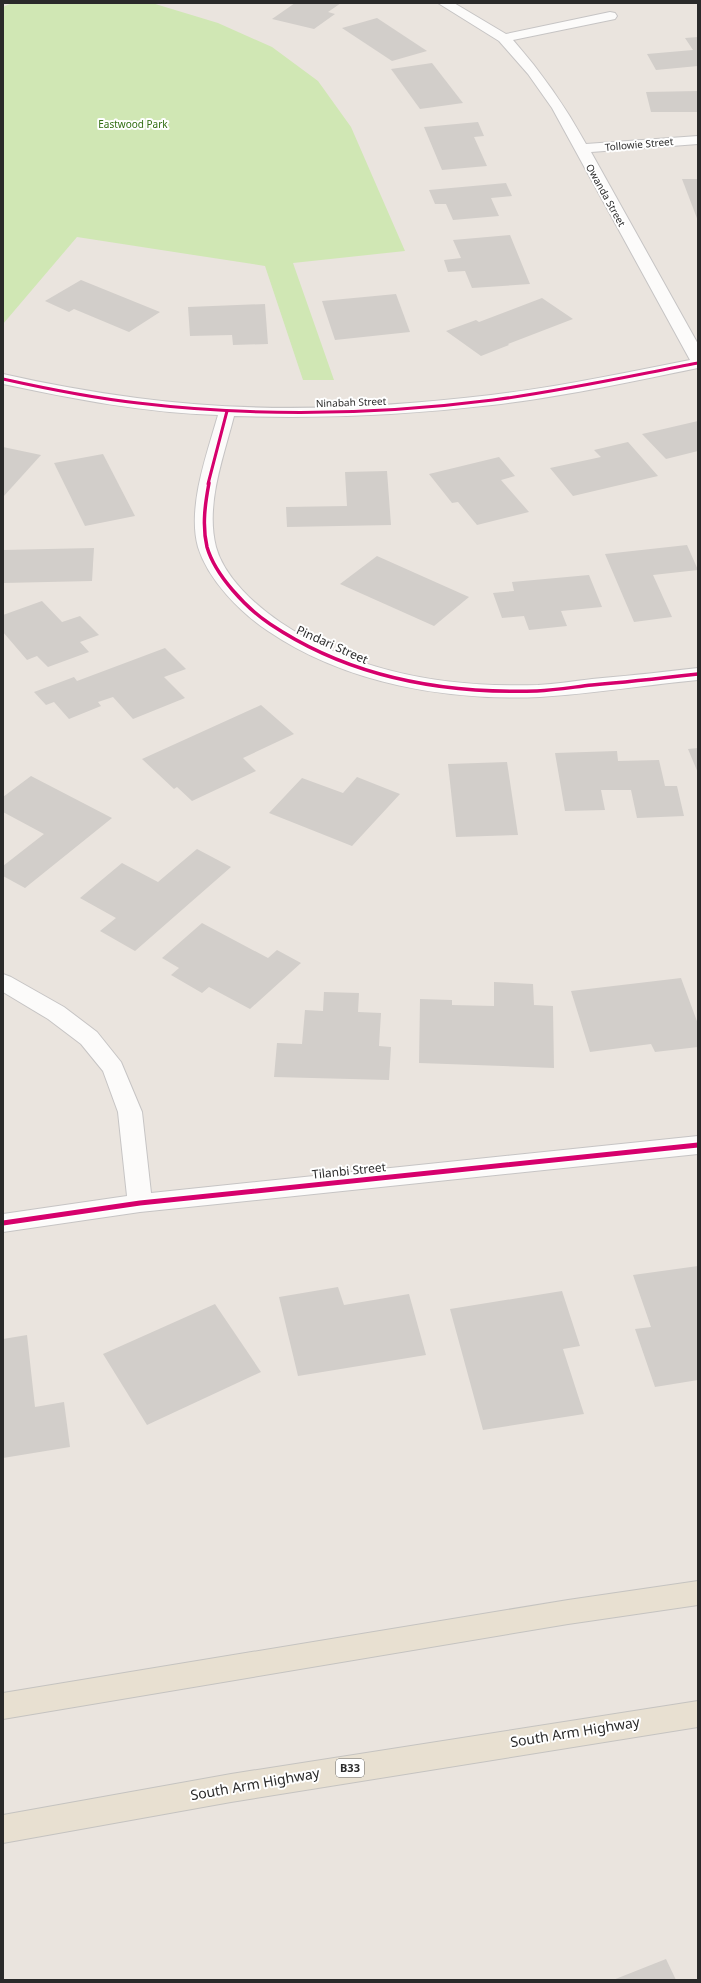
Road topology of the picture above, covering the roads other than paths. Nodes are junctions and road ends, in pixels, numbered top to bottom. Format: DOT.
graph roads {
  1 [pos="445,3"];
  2 [pos="610,16"];
  3 [pos="504,38"];
  4 [pos="698,140"];
  5 [pos="581,149"];
  6 [pos="698,359"];
  7 [pos="698,363"];
  8 [pos="3,379"];
  9 [pos="227,411"];
  10 [pos="698,674"];
  11 [pos="3,982"];
  12 [pos="698,1145"];
  13 [pos="140,1203"];
  14 [pos="3,1223"];
  15 [pos="698,1593"];
  16 [pos="3,1706"];
  17 [pos="698,1714"];
  18 [pos="3,1829"];
  1 -- 3 [label="street, Owanda Street"];
  2 -- 3 [label="street"];
  3 -- 5 [label="street, Owanda Street"];
  4 -- 5 [label="street, Tollowie Street"];
  5 -- 6 [label="street, Owanda Street"];
  7 -- 9 [label="street, Ninabah Street"];
  8 -- 9 [label="street, Ninabah Street"];
  9 -- 10 [label="street, Pindari Street"];
  11 -- 13 [label="street"];
  12 -- 13 [label="street, Tilanbi Street"];
  13 -- 14 [label="street, Tilanbi Street"];
  15 -- 16 [label="main road"];
  17 -- 18 [label="main road, South Arm Highway / B33"];
}
